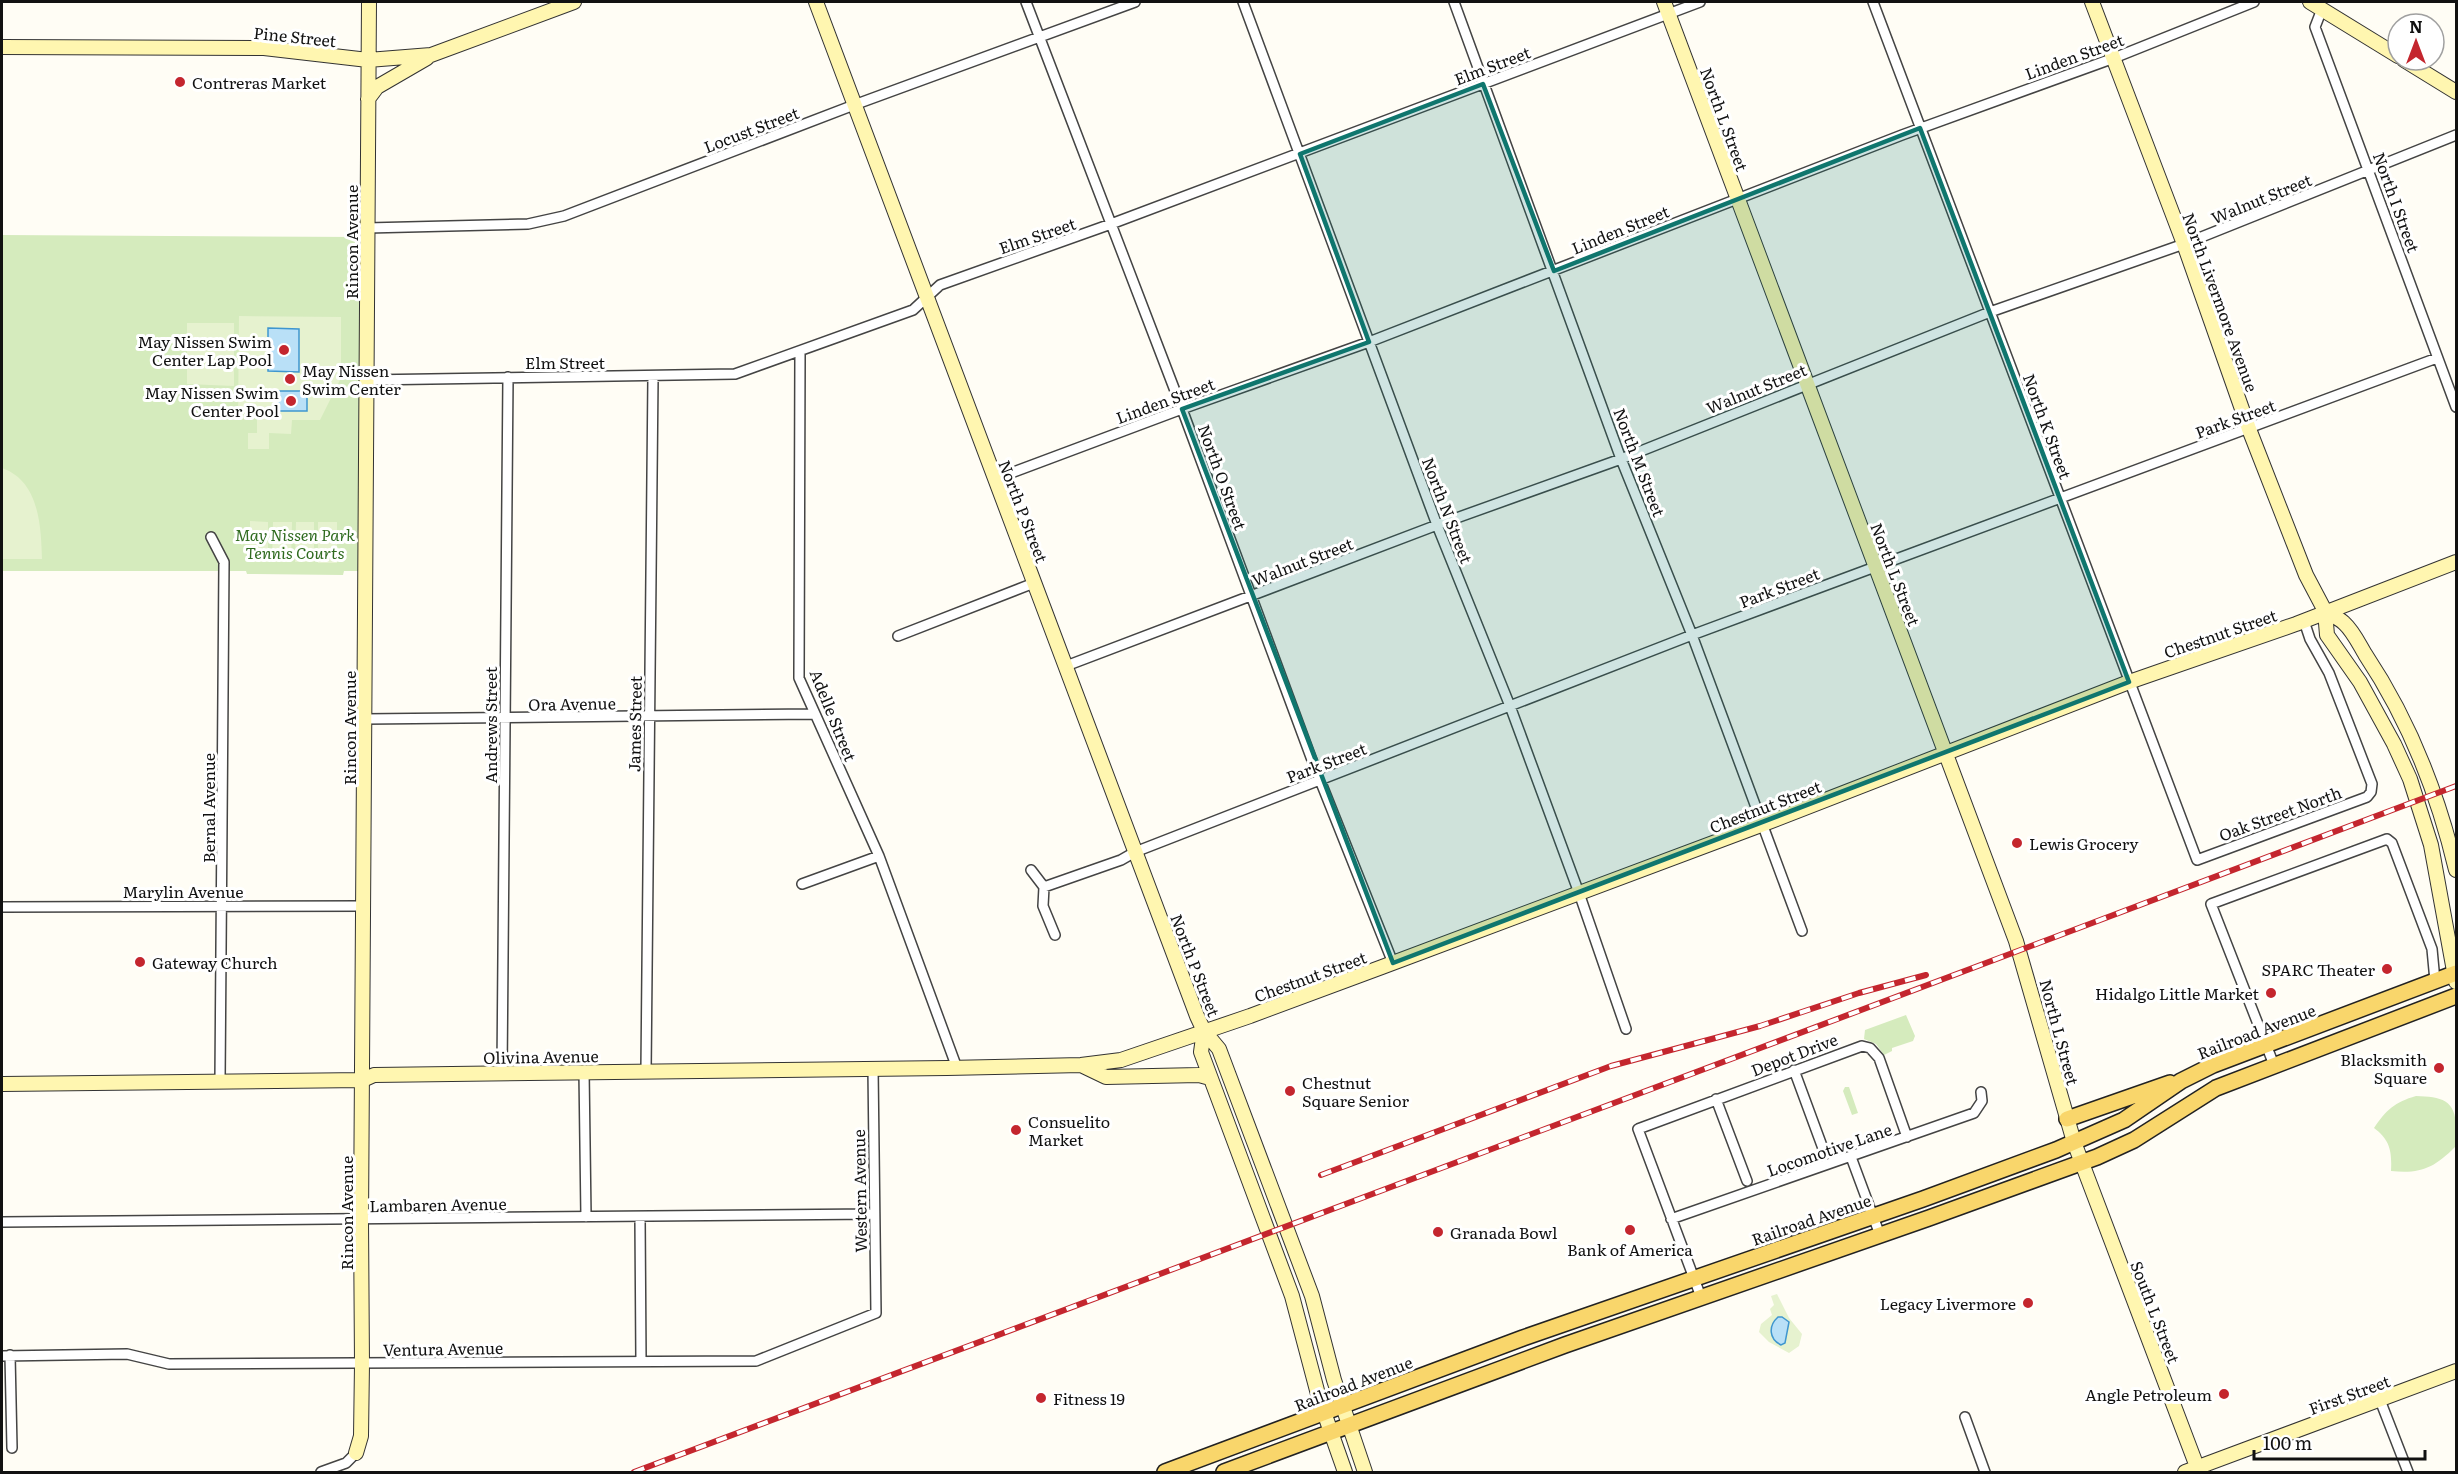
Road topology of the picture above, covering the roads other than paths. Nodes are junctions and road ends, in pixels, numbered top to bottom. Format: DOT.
graph roads {
  1 [pos="369,2"];
  2 [pos="574,2"];
  3 [pos="816,2"];
  4 [pos="1026,2"];
  5 [pos="1135,2"];
  6 [pos="1243,2"];
  7 [pos="1454,2"];
  8 [pos="1700,2"];
  9 [pos="1873,2"];
  10 [pos="2092,2"];
  11 [pos="2254,2"];
  12 [pos="2310,2"];
  13 [pos="1666,7"];
  14 [pos="2322,9"];
  15 [pos="1039,37"];
  16 [pos="2,47"];
  17 [pos="2386,49"];
  18 [pos="431,55"];
  19 [pos="2114,58"];
  20 [pos="368,60"];
  21 [pos="2424,72"];
  22 [pos="1483,84"];
  23 [pos="2457,92"];
  24 [pos="368,99"];
  25 [pos="854,105"];
  26 [pos="1920,128"];
  27 [pos="2457,135"];
  28 [pos="1300,154"];
  29 [pos="2370,171"];
  30 [pos="1737,199"];
  31 [pos="1111,225"];
  32 [pos="368,228"];
  33 [pos="2184,244"];
  34 [pos="1554,272"];
  35 [pos="927,298"];
  36 [pos="1990,312"];
  37 [pos="1369,342"];
  38 [pos="800,352"];
  39 [pos="2437,358"];
  40 [pos="653,376"];
  41 [pos="508,377"];
  42 [pos="367,380"];
  43 [pos="1807,384"];
  44 [pos="2457,407"];
  45 [pos="1182,409"];
  46 [pos="2249,429"];
  47 [pos="1621,459"];
  48 [pos="995,479"];
  49 [pos="2059,497"];
  50 [pos="1437,525"];
  51 [pos="211,537"];
  52 [pos="2457,562"];
  53 [pos="1875,567"];
  54 [pos="1034,583"];
  55 [pos="1250,597"];
  56 [pos="2325,611"];
  57 [pos="2304,621"];
  58 [pos="1692,635"];
  59 [pos="898,636"];
  60 [pos="1066,666"];
  61 [pos="2129,682"];
  62 [pos="1510,706"];
  63 [pos="815,714"];
  64 [pos="649,717"];
  65 [pos="506,718"];
  66 [pos="365,719"];
  67 [pos="1946,754"];
  68 [pos="1320,780"];
  69 [pos="1761,825"];
  70 [pos="1135,852"];
  71 [pos="879,856"];
  72 [pos="2197,860"];
  73 [pos="1031,870"];
  74 [pos="2457,870"];
  75 [pos="802,884"];
  76 [pos="1044,887"];
  77 [pos="1579,893"];
  78 [pos="223,905"];
  79 [pos="364,906"];
  80 [pos="2,907"];
  81 [pos="1802,931"];
  82 [pos="1055,935"];
  83 [pos="1393,963"];
  84 [pos="2456,976"];
  85 [pos="2435,981"];
  86 [pos="2457,996"];
  87 [pos="1626,1029"];
  88 [pos="1204,1031"];
  89 [pos="2266,1045"];
  90 [pos="1082,1065"];
  91 [pos="2274,1065"];
  92 [pos="873,1068"];
  93 [pos="957,1068"];
  94 [pos="1794,1070"];
  95 [pos="584,1071"];
  96 [pos="646,1071"];
  97 [pos="502,1072"];
  98 [pos="2198,1072"];
  99 [pos="1210,1078"];
  100 [pos="363,1080"];
  101 [pos="220,1082"];
  102 [pos="2,1084"];
  103 [pos="1981,1092"];
  104 [pos="1716,1099"];
  105 [pos="2067,1119"];
  106 [pos="1907,1137"];
  107 [pos="2074,1142"];
  108 [pos="1825,1154"];
  109 [pos="1851,1157"];
  110 [pos="2082,1162"];
  111 [pos="1747,1181"];
  112 [pos="874,1214"];
  113 [pos="640,1216"];
  114 [pos="1872,1216"];
  115 [pos="586,1217"];
  116 [pos="1671,1219"];
  117 [pos="361,1220"];
  118 [pos="2,1222"];
  119 [pos="1880,1235"];
  120 [pos="1694,1278"];
  121 [pos="1701,1297"];
  122 [pos="876,1313"];
  123 [pos="6,1355"];
  124 [pos="641,1361"];
  125 [pos="362,1364"];
  126 [pos="2457,1371"];
  127 [pos="2380,1400"];
  128 [pos="1342,1406"];
  129 [pos="1323,1412"];
  130 [pos="1965,1417"];
  131 [pos="1349,1426"];
  132 [pos="1330,1432"];
  133 [pos="12,1448"];
  134 [pos="356,1453"];
  135 [pos="2194,1471"];
  136 [pos="321,1473"];
  137 [pos="1165,1473"];
  138 [pos="1224,1473"];
  139 [pos="1345,1473"];
  140 [pos="1365,1473"];
  141 [pos="1985,1473"];
  142 [pos="2408,1473"];
  1 -- 20 [label="street, Rincon Avenue"];
  2 -- 18 [label="street, Pine Street"];
  3 -- 25 [label="street, North P Street"];
  4 -- 15 [label="street, North O Street"];
  5 -- 15 [label="street, Locust Street"];
  6 -- 28 [label="street, North N Street"];
  7 -- 22 [label="street, North M Street"];
  8 -- 13 [label="street, Elm Street"];
  9 -- 26 [label="street, North K Street"];
  10 -- 19 [label="street, North Livermore Avenue"];
  11 -- 19 [label="street, Linden Street"];
  12 -- 14 [label="street"];
  13 -- 22 [label="street, Elm Street"];
  13 -- 30 [label="street, North L Street"];
  14 -- 17 [label="street"];
  14 -- 29 [label="street, North I Street"];
  15 -- 25 [label="street, Locust Street"];
  15 -- 31 [label="street, North O Street"];
  16 -- 20 [label="street, Pine Street"];
  18 -- 20 [label="street, Pine Street"];
  18 -- 24 [label="street"];
  19 -- 26 [label="street, Linden Street"];
  19 -- 33 [label="street, North Livermore Avenue"];
  20 -- 24 [label="street, Rincon Avenue"];
  21 -- 23 [label="street"];
  22 -- 28 [label="street, Elm Street"];
  22 -- 34 [label="street, North M Street"];
  24 -- 32 [label="street, Rincon Avenue"];
  25 -- 32 [label="street, Locust Street"];
  25 -- 35 [label="street, North P Street"];
  26 -- 30 [label="street, Linden Street"];
  26 -- 36 [label="street, North K Street"];
  27 -- 29 [label="street, Walnut Street"];
  28 -- 31 [label="street, Elm Street"];
  28 -- 37 [label="street, North N Street"];
  29 -- 33 [label="street, Walnut Street"];
  29 -- 39 [label="street, North I Street"];
  30 -- 34 [label="street, Linden Street"];
  30 -- 43 [label="street, North L Street"];
  31 -- 35 [label="street, Elm Street"];
  31 -- 45 [label="street, North O Street"];
  32 -- 42 [label="street, Rincon Avenue"];
  33 -- 36 [label="street, Walnut Street"];
  33 -- 46 [label="street, North Livermore Avenue"];
  34 -- 37 [label="street, Linden Street"];
  34 -- 47 [label="street, North M Street"];
  35 -- 38 [label="street, Elm Street"];
  35 -- 48 [label="street, North P Street"];
  36 -- 43 [label="street, Walnut Street"];
  36 -- 49 [label="street, North K Street"];
  37 -- 45 [label="street, Linden Street"];
  37 -- 50 [label="street, North N Street"];
  38 -- 40 [label="street, Elm Street"];
  38 -- 63 [label="street, Adelle Street"];
  39 -- 44 [label="street, North I Street"];
  39 -- 46 [label="street, Park Street"];
  40 -- 41 [label="street, Elm Street"];
  40 -- 64 [label="street, James Street"];
  41 -- 42 [label="street, Elm Street"];
  41 -- 65 [label="street, Andrews Street"];
  42 -- 66 [label="street, Rincon Avenue"];
  43 -- 47 [label="street, Walnut Street"];
  43 -- 53 [label="street, North L Street"];
  45 -- 48 [label="street, Linden Street"];
  45 -- 55 [label="street, North O Street"];
  46 -- 49 [label="street, Park Street"];
  46 -- 56 [label="street, North Livermore Avenue"];
  47 -- 50 [label="street, Walnut Street"];
  47 -- 58 [label="street, North M Street"];
  48 -- 54 [label="street, North P Street"];
  49 -- 53 [label="street, Park Street"];
  49 -- 61 [label="street, North K Street"];
  50 -- 55 [label="street, Walnut Street"];
  50 -- 62 [label="street, North N Street"];
  51 -- 78 [label="street, Bernal Avenue"];
  52 -- 56 [label="street, Chestnut Street"];
  53 -- 58 [label="street, Park Street"];
  53 -- 67 [label="street, North L Street"];
  54 -- 59 [label="street"];
  54 -- 60 [label="street, North P Street"];
  55 -- 60 [label="street, Walnut Street"];
  55 -- 68 [label="street, North O Street"];
  56 -- 57 [label="street, Chestnut Street"];
  56 -- 74 [label="street, North Livermore Avenue"];
  56 -- 84 [label="street, North Livermore Avenue"];
  57 -- 61 [label="street, Chestnut Street"];
  57 -- 72 [label="street, Oak Street North"];
  58 -- 62 [label="street, Park Street"];
  58 -- 69 [label="street, North M Street"];
  60 -- 70 [label="street, North P Street"];
  61 -- 67 [label="street, Chestnut Street"];
  61 -- 72 [label="street, North K Street"];
  62 -- 68 [label="street, Park Street"];
  62 -- 77 [label="street, North N Street"];
  63 -- 64 [label="street, Ora Avenue"];
  63 -- 71 [label="street, Adelle Street"];
  64 -- 65 [label="street, Ora Avenue"];
  64 -- 96 [label="street, James Street"];
  65 -- 66 [label="street, Ora Avenue"];
  65 -- 97 [label="street, Andrews Street"];
  66 -- 79 [label="street, Rincon Avenue"];
  67 -- 69 [label="street, Chestnut Street"];
  67 -- 105 [label="street, North L Street"];
  68 -- 70 [label="street, Park Street"];
  68 -- 83 [label="street, North O Street"];
  69 -- 77 [label="street, Chestnut Street"];
  69 -- 81 [label="street, North M Street"];
  70 -- 76 [label="street, Park Street"];
  70 -- 88 [label="street, North P Street"];
  71 -- 75 [label="street"];
  71 -- 93 [label="street, Adelle Street"];
  73 -- 76 [label="street"];
  76 -- 82 [label="street"];
  77 -- 83 [label="street, Chestnut Street"];
  77 -- 87 [label="street, North N Street"];
  78 -- 79 [label="street, Marylin Avenue"];
  78 -- 80 [label="street, Marylin Avenue"];
  78 -- 101 [label="street, Bernal Avenue"];
  79 -- 100 [label="street, Rincon Avenue"];
  83 -- 88 [label="street, Chestnut Street"];
  84 -- 85 [label="main road, Railroad Avenue"];
  85 -- 89 [label="main road, Railroad Avenue"];
  85 -- 89 [label="street"];
  86 -- 91 [label="main road"];
  88 -- 90 [label="street, Chestnut Street"];
  88 -- 99 [label="street, North P Street"];
  88 -- 128 [label="street, North P Street"];
  89 -- 91 [label="street"];
  89 -- 98 [label="main road, Railroad Avenue"];
  90 -- 93 [label="street, Olivina Avenue"];
  90 -- 99 [label="street"];
  91 -- 110 [label="main road"];
  92 -- 93 [label="street, Olivina Avenue"];
  92 -- 96 [label="street, Olivina Avenue"];
  92 -- 112 [label="street, Western Avenue"];
  94 -- 104 [label="street, Depot Drive"];
  94 -- 106 [label="street, Depot Drive"];
  94 -- 108 [label="street"];
  95 -- 96 [label="street, Olivina Avenue"];
  95 -- 97 [label="street, Olivina Avenue"];
  95 -- 115 [label="street"];
  97 -- 100 [label="street, Olivina Avenue"];
  98 -- 105 [label="main road"];
  98 -- 107 [label="main road, Railroad Avenue"];
  99 -- 129 [label="street, North P Street"];
  100 -- 101 [label="street, Olivina Avenue"];
  100 -- 117 [label="street, Rincon Avenue"];
  101 -- 102 [label="street, Olivina Avenue"];
  103 -- 106 [label="street, Locomotive Lane"];
  104 -- 111 [label="street"];
  104 -- 116 [label="street, Depot Drive"];
  105 -- 107 [label="street, North L Street"];
  106 -- 109 [label="street, Locomotive Lane"];
  107 -- 110 [label="street, North L Street"];
  107 -- 114 [label="main road, Railroad Avenue"];
  109 -- 114 [label="street"];
  109 -- 116 [label="street, Locomotive Lane"];
  110 -- 119 [label="main road"];
  110 -- 135 [label="street, South L Street"];
  112 -- 113 [label="street, Lambaren Avenue"];
  112 -- 122 [label="street, Western Avenue"];
  113 -- 115 [label="street, Lambaren Avenue"];
  113 -- 124 [label="street"];
  114 -- 119 [label="street"];
  114 -- 120 [label="main road, Railroad Avenue"];
  115 -- 117 [label="street, Lambaren Avenue"];
  116 -- 120 [label="street"];
  117 -- 118 [label="street, Lambaren Avenue"];
  117 -- 125 [label="street, Rincon Avenue"];
  119 -- 121 [label="main road"];
  120 -- 121 [label="street"];
  120 -- 128 [label="main road, Railroad Avenue"];
  121 -- 131 [label="main road"];
  122 -- 124 [label="street, Ventura Avenue"];
  123 -- 125 [label="street, Ventura Avenue"];
  123 -- 133 [label="street"];
  124 -- 125 [label="street, Ventura Avenue"];
  125 -- 134 [label="street, Rincon Avenue"];
  126 -- 127 [label="street, First Street"];
  127 -- 135 [label="street, First Street"];
  127 -- 142 [label="street"];
  128 -- 129 [label="main road, Railroad Avenue"];
  128 -- 131 [label="street, North P Street"];
  129 -- 132 [label="street, North P Street"];
  129 -- 137 [label="main road, Railroad Avenue"];
  130 -- 141 [label="street"];
  131 -- 132 [label="main road"];
  131 -- 140 [label="street, North P Street"];
  132 -- 138 [label="main road"];
  132 -- 139 [label="street, North P Street"];
  134 -- 136 [label="street"];
}
